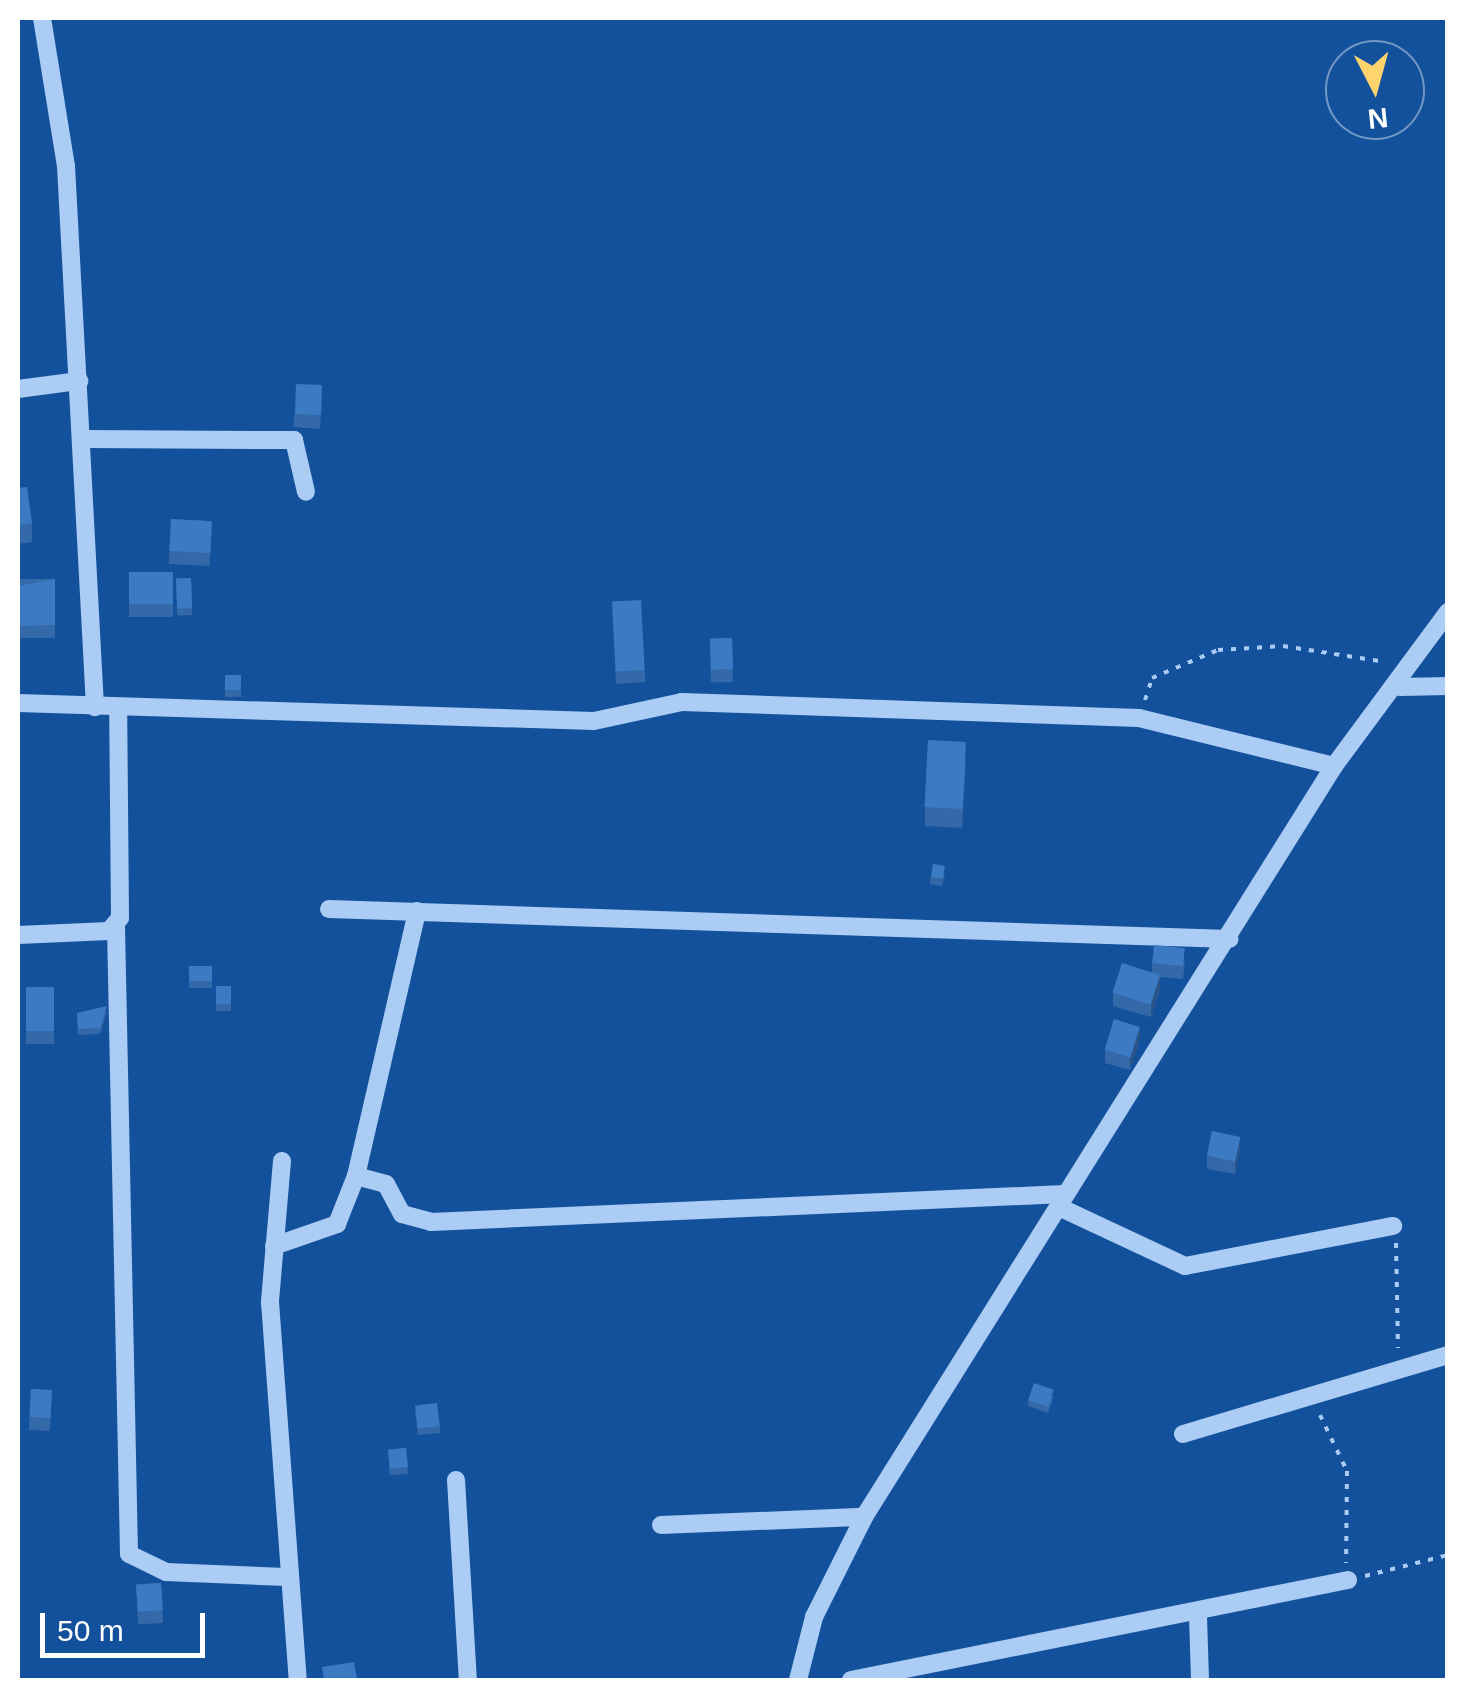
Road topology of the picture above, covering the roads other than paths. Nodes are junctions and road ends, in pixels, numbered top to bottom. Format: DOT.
graph roads {
  1 [pos="42,18"];
  2 [pos="79,381"];
  3 [pos="18,389"];
  4 [pos="83,440"];
  5 [pos="306,492"];
  6 [pos="1448,612"];
  7 [pos="1448,686"];
  8 [pos="1400,687"];
  9 [pos="18,703"];
  10 [pos="95,707"];
  11 [pos="118,708"];
  12 [pos="1334,766"];
  13 [pos="330,909"];
  14 [pos="417,912"];
  15 [pos="116,927"];
  16 [pos="18,935"];
  17 [pos="1230,939"];
  18 [pos="282,1162"];
  19 [pos="356,1176"];
  20 [pos="1061,1201"];
  21 [pos="1393,1226"];
  22 [pos="274,1246"];
  23 [pos="1448,1354"];
  24 [pos="1183,1434"];
  25 [pos="456,1480"];
  26 [pos="864,1517"];
  27 [pos="660,1525"];
  28 [pos="286,1577"];
  29 [pos="1348,1580"];
  30 [pos="1198,1616"];
  31 [pos="298,1680"];
  32 [pos="468,1680"];
  33 [pos="798,1680"];
  34 [pos="850,1680"];
  35 [pos="1200,1680"];
  1 -- 2 [label="street"];
  2 -- 3 [label="street"];
  2 -- 4 [label="street"];
  4 -- 5 [label="street"];
  4 -- 10 [label="street"];
  6 -- 8 [label="street"];
  7 -- 8 [label="street"];
  8 -- 12 [label="street"];
  9 -- 10 [label="street"];
  10 -- 11 [label="street"];
  11 -- 12 [label="street"];
  11 -- 15 [label="street"];
  12 -- 17 [label="street"];
  13 -- 14 [label="street"];
  14 -- 17 [label="street"];
  14 -- 19 [label="street"];
  15 -- 16 [label="street"];
  15 -- 28 [label="street"];
  17 -- 20 [label="street"];
  18 -- 22 [label="street"];
  19 -- 20 [label="street"];
  19 -- 22 [label="street"];
  20 -- 21 [label="street"];
  20 -- 26 [label="street"];
  22 -- 28 [label="street"];
  23 -- 24 [label="street"];
  25 -- 32 [label="street"];
  26 -- 27 [label="street"];
  26 -- 33 [label="street"];
  28 -- 31 [label="street"];
  29 -- 30 [label="street"];
  30 -- 34 [label="street"];
  30 -- 35 [label="street"];
}
